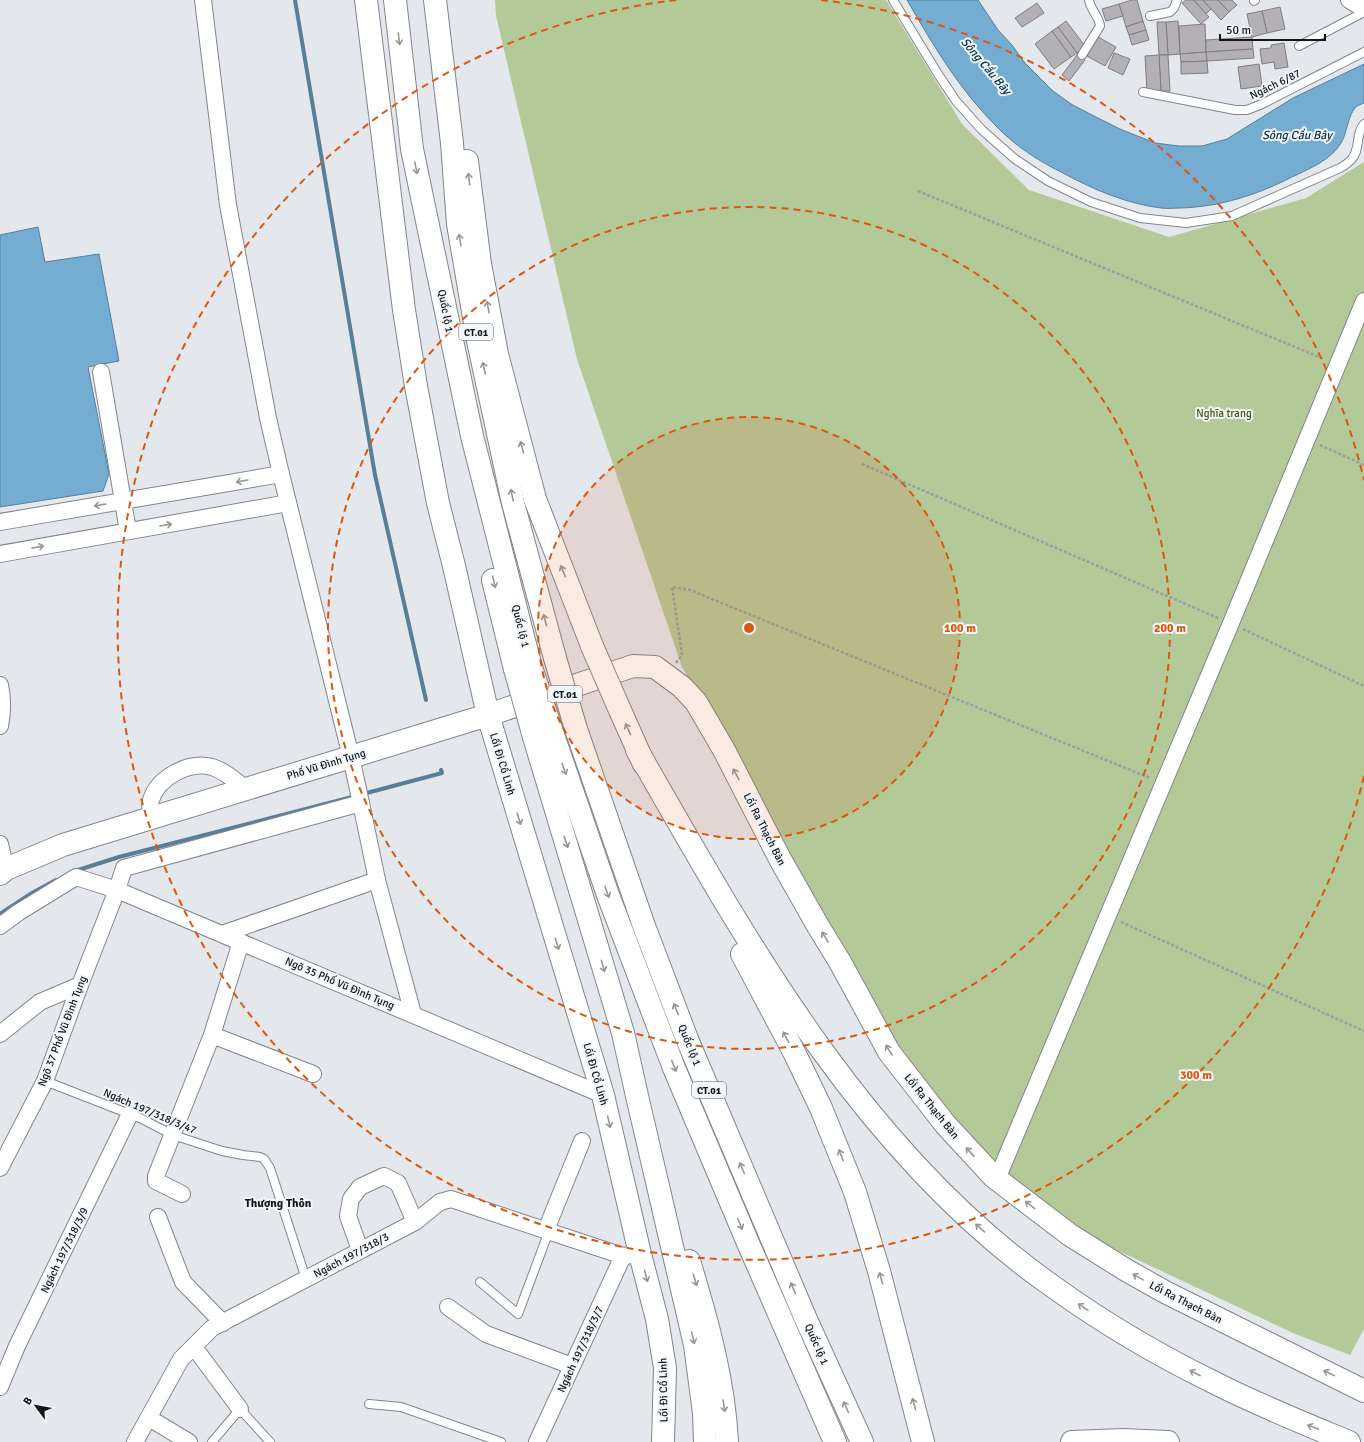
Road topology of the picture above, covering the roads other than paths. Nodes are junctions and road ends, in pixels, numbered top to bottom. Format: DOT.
graph roads {
  1 [pos="203,0"];
  2 [pos="366,0"];
  3 [pos="394,0"];
  4 [pos="436,0"];
  5 [pos="448,0"];
  6 [pos="893,0"];
  7 [pos="1089,0"];
  8 [pos="1177,0"];
  9 [pos="1349,0"];
  10 [pos="1364,10"];
  11 [pos="1150,16"];
  12 [pos="1299,46"];
  13 [pos="1364,52"];
  14 [pos="1082,55"];
  15 [pos="1142,92"];
  16 [pos="1364,124"];
  17 [pos="1364,300"];
  18 [pos="100,372"];
  19 [pos="280,474"];
  20 [pos="122,501"];
  21 [pos="288,503"];
  22 [pos="0,522"];
  23 [pos="128,531"];
  24 [pos="0,554"];
  25 [pos="661,672"];
  26 [pos="0,685"];
  27 [pos="488,715"];
  28 [pos="0,726"];
  29 [pos="543,735"];
  30 [pos="637,750"];
  31 [pos="353,762"];
  32 [pos="246,789"];
  33 [pos="361,803"];
  34 [pos="151,818"];
  35 [pos="0,844"];
  36 [pos="3,871"];
  37 [pos="377,880"];
  38 [pos="117,890"];
  39 [pos="0,926"];
  40 [pos="222,934"];
  41 [pos="241,942"];
  42 [pos="80,985"];
  43 [pos="413,1014"];
  44 [pos="0,1034"];
  45 [pos="212,1035"];
  46 [pos="313,1074"];
  47 [pos="45,1081"];
  48 [pos="602,1094"];
  49 [pos="636,1096"];
  50 [pos="130,1114"];
  51 [pos="173,1135"];
  52 [pos="582,1141"];
  53 [pos="0,1168"];
  54 [pos="997,1179"];
  55 [pos="182,1194"];
  56 [pos="158,1217"];
  57 [pos="415,1222"];
  58 [pos="547,1230"];
  59 [pos="360,1250"];
  60 [pos="632,1255"];
  61 [pos="306,1279"];
  62 [pos="480,1282"];
  63 [pos="448,1307"];
  64 [pos="223,1323"];
  65 [pos="194,1347"];
  66 [pos="572,1366"];
  67 [pos="0,1388"];
  68 [pos="1364,1391"];
  69 [pos="369,1404"];
  70 [pos="240,1409"];
  71 [pos="149,1418"];
  72 [pos="135,1442"];
  73 [pos="189,1442"];
  74 [pos="212,1442"];
  75 [pos="270,1442"];
  76 [pos="501,1442"];
  77 [pos="538,1442"];
  78 [pos="664,1442"];
  79 [pos="705,1442"];
  80 [pos="728,1442"];
  81 [pos="835,1442"];
  82 [pos="862,1442"];
  83 [pos="924,1442"];
  84 [pos="1072,1442"];
  85 [pos="1168,1442"];
  86 [pos="1349,1442"];
  1 -- 19 [label="street"];
  2 -- 27 [label="main road, Lối Đi Cổ Linh"];
  3 -- 29 [label="main road, Quốc lộ 1 / CT.01, one-way, bridge"];
  82 -- 4 [label="main road, Quốc lộ 1 / CT.01, one-way, bridge"];
  30 -- 5 [label="main road, one-way, bridge"];
  6 -- 16 [label="lane"];
  7 -- 14 [label="lane"];
  8 -- 11 [label="lane"];
  9 -- 10 [label="street"];
  10 -- 12 [label="lane"];
  13 -- 15 [label="lane, Ngách 6/87"];
  17 -- 54 [label="street"];
  18 -- 20 [label="street"];
  19 -- 20 [label="street, one-way"];
  19 -- 21 [label="street"];
  20 -- 22 [label="street, one-way"];
  20 -- 23 [label="street"];
  23 -- 21 [label="street, one-way"];
  21 -- 31 [label="street"];
  24 -- 23 [label="street, one-way"];
  25 -- 27 [label="main road, Phố Vũ Đình Tụng"];
  54 -- 25 [label="main road, Lối Ra Thạch Bàn, one-way"];
  26 -- 28 [label="street"];
  27 -- 31 [label="main road, Phố Vũ Đình Tụng"];
  27 -- 48 [label="main road, Lối Đi Cổ Linh, one-way"];
  29 -- 49 [label="main road, one-way"];
  29 -- 81 [label="main road, Quốc lộ 1 / CT.01, one-way"];
  83 -- 30 [label="main road, one-way"];
  86 -- 30 [label="main road, one-way"];
  31 -- 32 [label="main road, Phố Vũ Đình Tụng"];
  31 -- 33 [label="street"];
  32 -- 34 [label="main road, Phố Vũ Đình Tụng"];
  32 -- 34 [label="street"];
  33 -- 37 [label="street"];
  33 -- 38 [label="street, Ngõ 37 Phố Vũ Đình Tụng"];
  34 -- 36 [label="main road, Phố Vũ Đình Tụng"];
  35 -- 36 [label="street"];
  37 -- 40 [label="street"];
  37 -- 43 [label="street"];
  38 -- 39 [label="street, Ngõ 35 Phố Vũ Đình Tụng"];
  38 -- 40 [label="street, Ngõ 35 Phố Vũ Đình Tụng"];
  38 -- 42 [label="street, Ngõ 37 Phố Vũ Đình Tụng"];
  40 -- 41 [label="street, Ngõ 35 Phố Vũ Đình Tụng"];
  41 -- 43 [label="street, Ngõ 35 Phố Vũ Đình Tụng"];
  41 -- 45 [label="street"];
  42 -- 44 [label="street"];
  42 -- 47 [label="street, Ngõ 37 Phố Vũ Đình Tụng"];
  43 -- 48 [label="street, Ngõ 35 Phố Vũ Đình Tụng"];
  45 -- 46 [label="street"];
  45 -- 51 [label="street"];
  47 -- 50 [label="lane, Ngách 197/318/3/47"];
  47 -- 53 [label="street, Ngõ 37 Phố Vũ Đình Tụng"];
  48 -- 60 [label="main road, Lối Đi Cổ Linh, one-way"];
  49 -- 79 [label="main road, one-way"];
  49 -- 80 [label="main road, one-way"];
  50 -- 51 [label="lane, Ngách 197/318/3/47"];
  50 -- 67 [label="street, Ngách 197/318/3/9"];
  51 -- 55 [label="street"];
  51 -- 61 [label="lane, Ngách 197/318/3/47"];
  52 -- 58 [label="street"];
  68 -- 54 [label="main road, Lối Ra Thạch Bàn, one-way"];
  56 -- 64 [label="street"];
  57 -- 58 [label="street, Ngách 197/318/3"];
  57 -- 59 [label="street, Ngách 197/318/3"];
  57 -- 59 [label="street"];
  58 -- 60 [label="street, Ngách 197/318/3"];
  58 -- 62 [label="lane"];
  59 -- 61 [label="street, Ngách 197/318/3"];
  60 -- 66 [label="street, Ngách 197/318/3/7"];
  60 -- 78 [label="main road, Lối Đi Cổ Linh, one-way"];
  61 -- 64 [label="street, Ngách 197/318/3"];
  63 -- 66 [label="street"];
  64 -- 65 [label="street, Ngách 197/318/3"];
  65 -- 70 [label="street"];
  65 -- 71 [label="street, Ngách 197/318/3"];
  66 -- 77 [label="street, Ngách 197/318/3/7"];
  69 -- 76 [label="lane"];
  70 -- 74 [label="lane"];
  70 -- 75 [label="lane"];
  71 -- 72 [label="street, Ngách 197/318/3"];
  71 -- 73 [label="street"];
  84 -- 85 [label="main road"];
}
